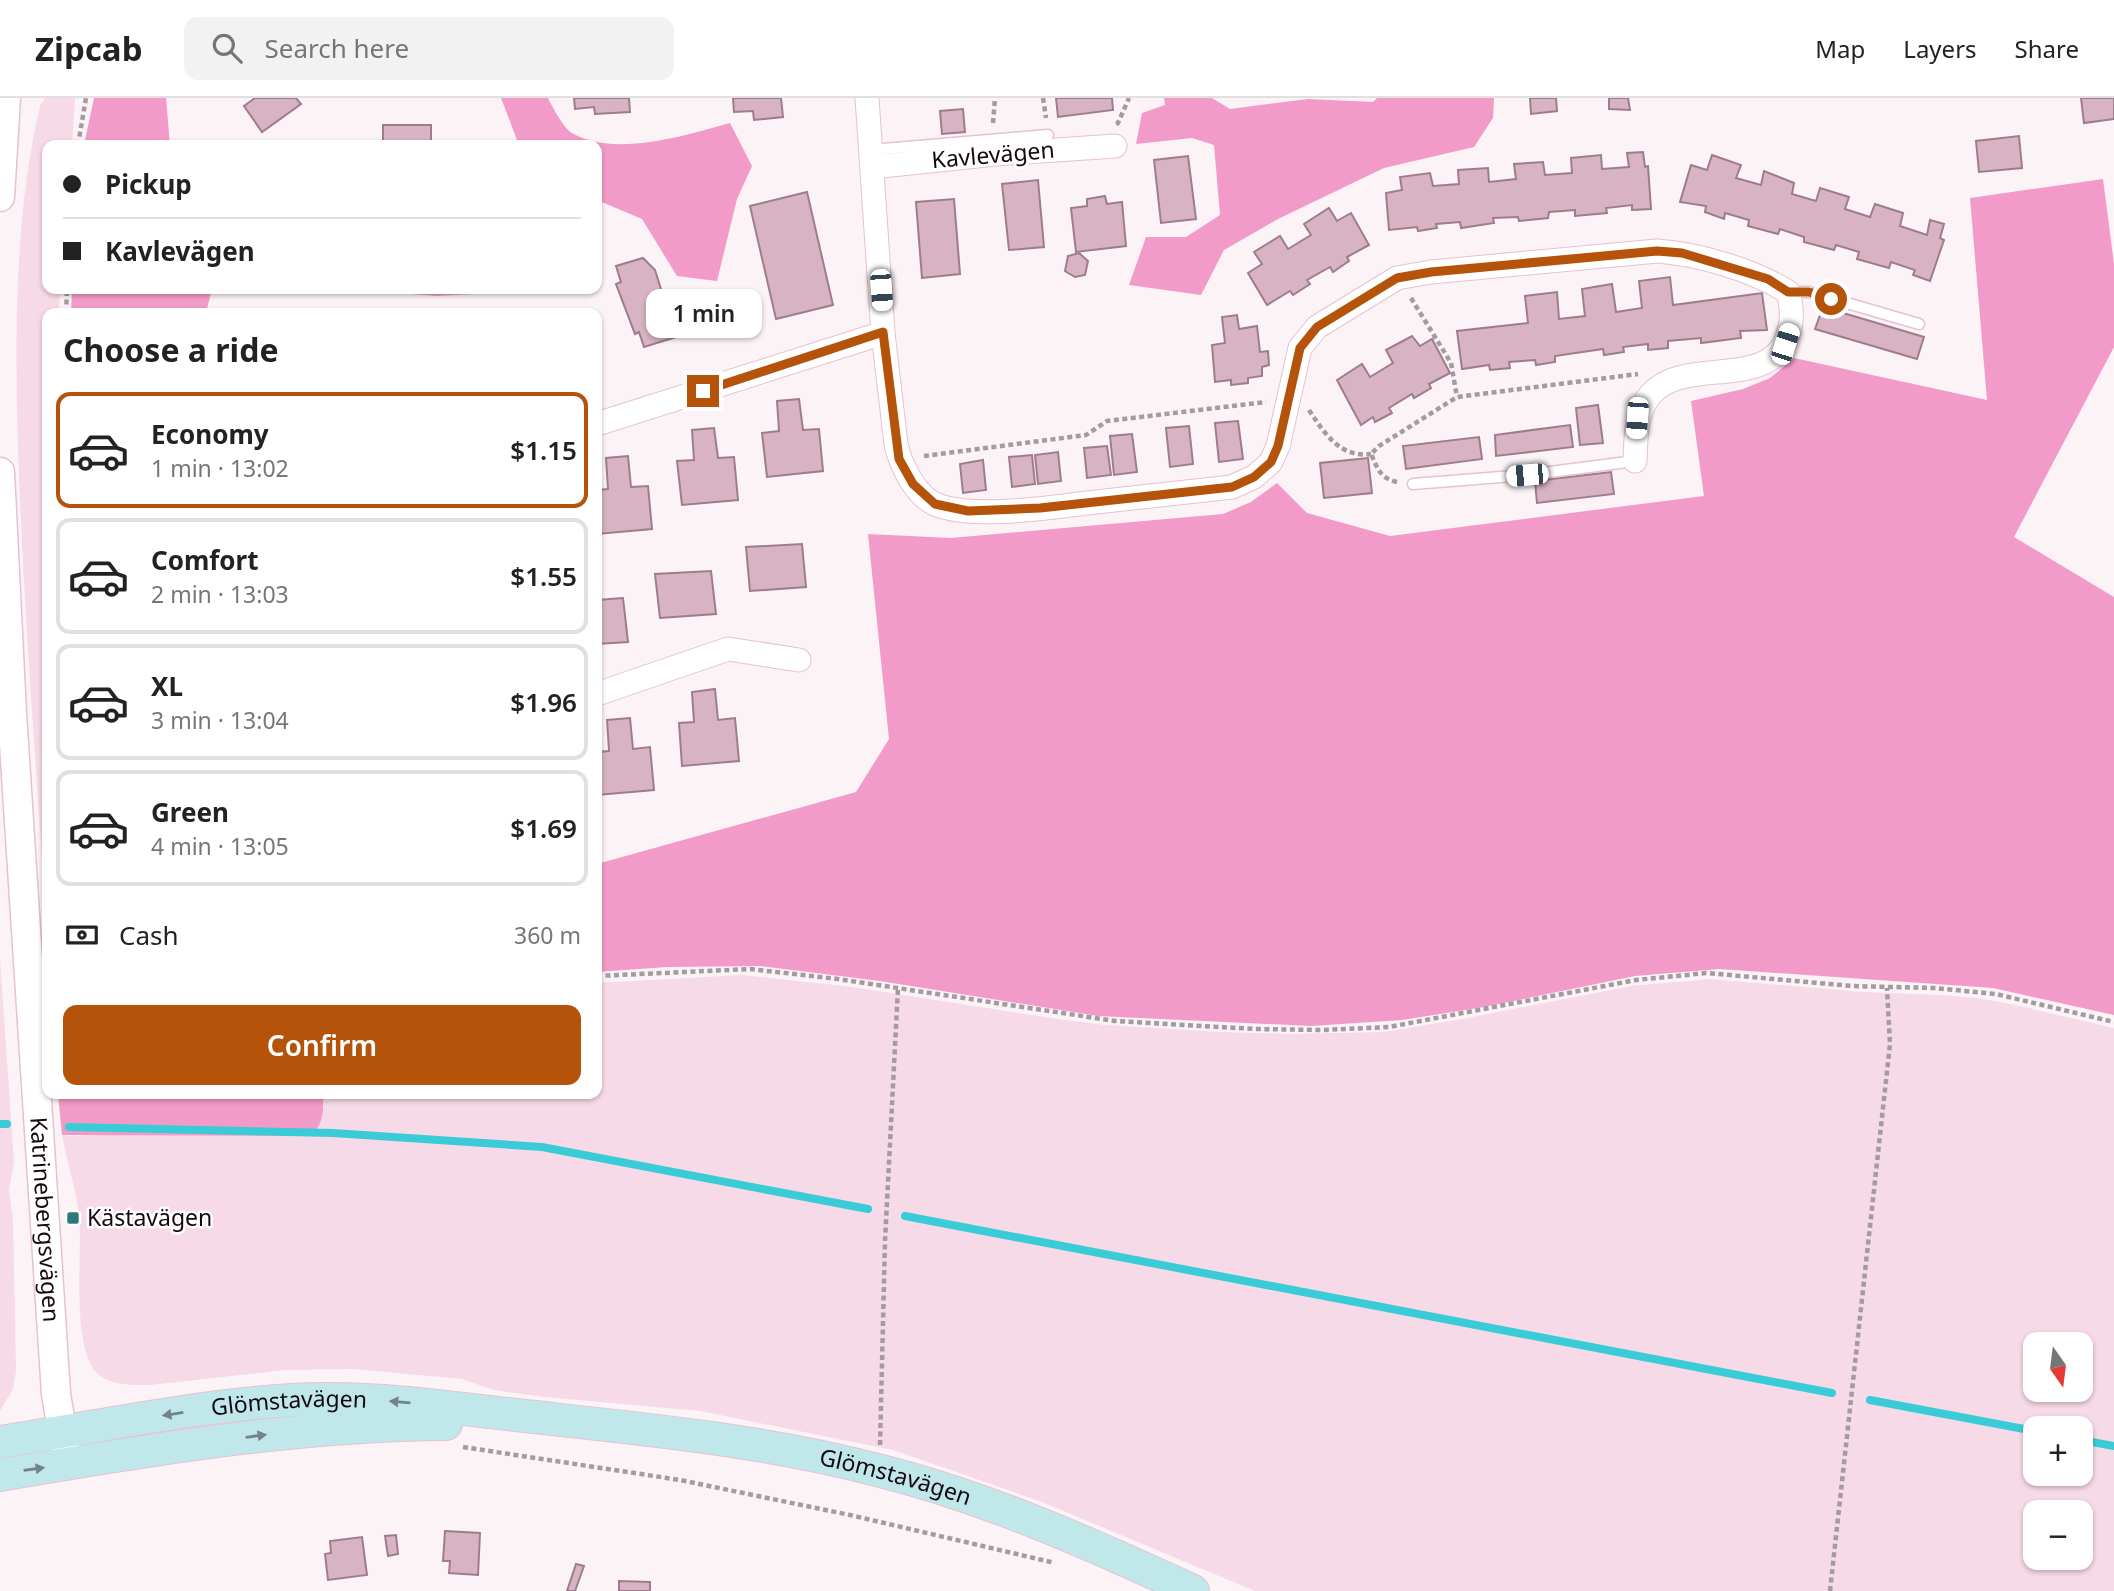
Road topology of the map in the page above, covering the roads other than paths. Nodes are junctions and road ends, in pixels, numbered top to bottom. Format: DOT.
graph roads {
  1 [pos="6,98"];
  2 [pos="867,98"];
  3 [pos="1048,135"];
  4 [pos="1115,146"];
  5 [pos="871,158"];
  6 [pos="0,197"];
  7 [pos="1788,292"];
  8 [pos="1919,324"];
  9 [pos="883,332"];
  10 [pos="602,422"];
  11 [pos="1635,461"];
  12 [pos="0,472"];
  13 [pos="1413,484"];
  14 [pos="799,660"];
  15 [pos="602,692"];
  16 [pos="581,1422"];
  17 [pos="62,1433"];
  18 [pos="0,1442"];
  19 [pos="68,1464"];
  20 [pos="0,1475"];
  21 [pos="1193,1591"];
  1 -- 6 [label="street"];
  2 -- 5 [label="street"];
  3 -- 5 [label="lane"];
  4 -- 5 [label="street, Kavlevägen"];
  5 -- 9 [label="street"];
  7 -- 8 [label="lane"];
  7 -- 9 [label="street"];
  7 -- 11 [label="street"];
  9 -- 10 [label="street"];
  11 -- 13 [label="lane"];
  12 -- 17 [label="street, Katrinebergsvägen"];
  14 -- 15 [label="street"];
  16 -- 17 [label="main road, Glömstavägen, one-way"];
  19 -- 16 [label="main road, Glömstavägen, one-way"];
  16 -- 21 [label="main road, Glömstavägen"];
  17 -- 18 [label="main road, Glömstavägen"];
  17 -- 19 [label="street, Katrinebergsvägen"];
  20 -- 19 [label="main road, Glömstavägen, one-way"];
}
